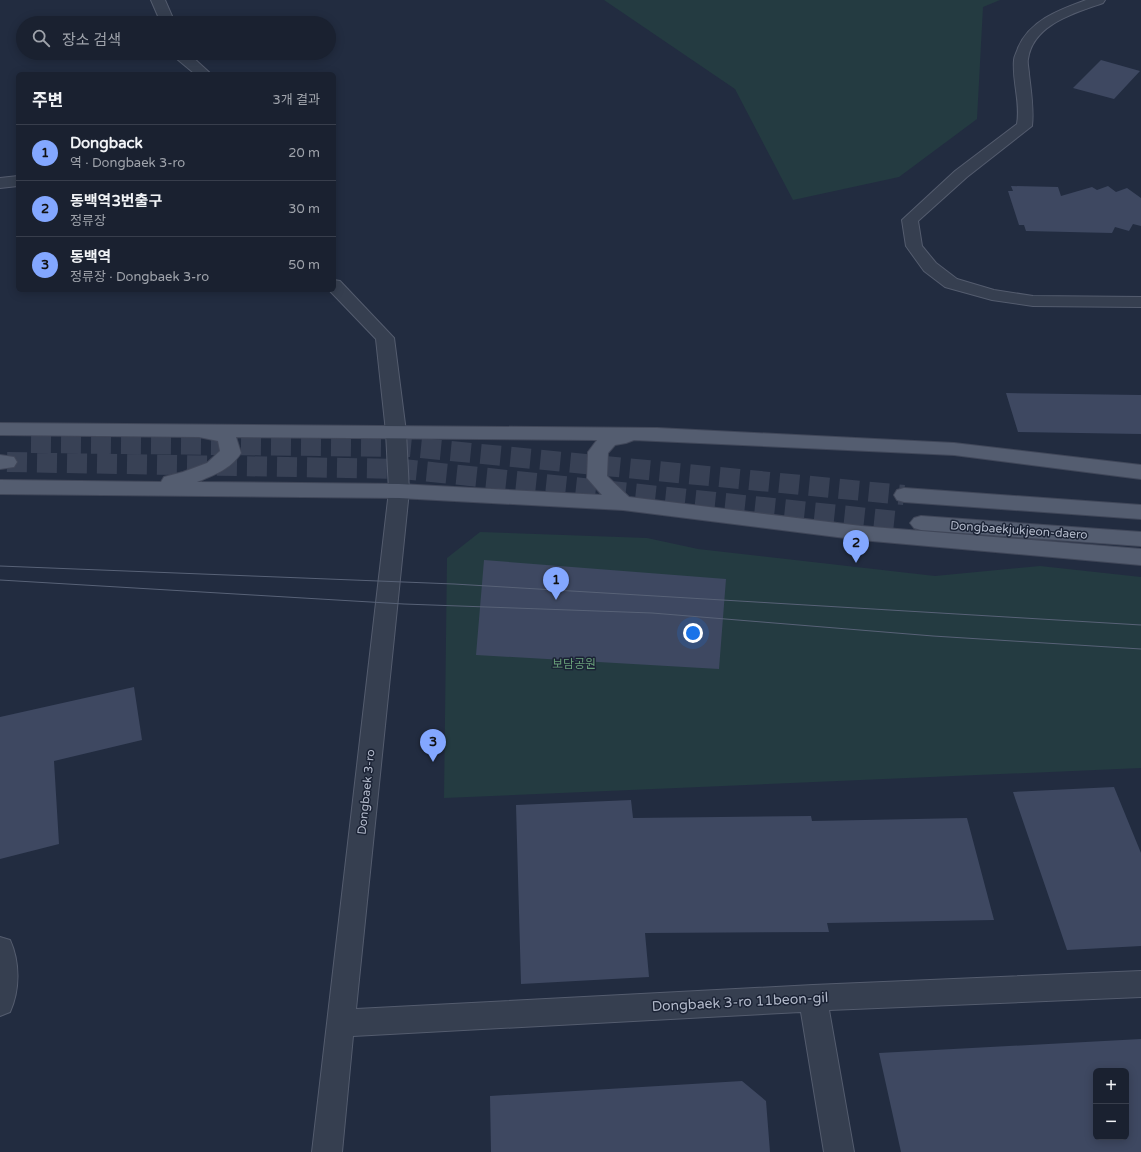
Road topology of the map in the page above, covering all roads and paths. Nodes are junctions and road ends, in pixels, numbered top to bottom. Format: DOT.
graph roads {
  1 [pos="158,0"];
  2 [pos="1098,0"];
  3 [pos="165,16"];
  4 [pos="187,60"];
  5 [pos="202,72"];
  6 [pos="16,181"];
  7 [pos="0,183"];
  8 [pos="336,287"];
  9 [pos="1141,302"];
  10 [pos="0,429"];
  11 [pos="190,430"];
  12 [pos="396,432"];
  13 [pos="657,434"];
  14 [pos="0,443"];
  15 [pos="31,443"];
  16 [pos="1141,472"];
  17 [pos="0,487"];
  18 [pos="145,488"];
  19 [pos="399,491"];
  20 [pos="904,495"];
  21 [pos="623,503"];
  22 [pos="1141,512"];
  23 [pos="896,521"];
  24 [pos="1141,540"];
  25 [pos="1141,556"];
  26 [pos="0,949"];
  27 [pos="1141,984"];
  28 [pos="813,998"];
  29 [pos="0,1003"];
  30 [pos="340,1023"];
  31 [pos="327,1152"];
  32 [pos="839,1152"];
  1 -- 3 [label="street"];
  2 -- 9 [label="street"];
  4 -- 5 [label="street"];
  6 -- 7 [label="street"];
  8 -- 12 [label="street, Dongbaek 3-ro"];
  10 -- 11 [label="main road"];
  11 -- 12 [label="main road"];
  11 -- 18 [label="main road"];
  12 -- 13 [label="main road"];
  12 -- 19 [label="street, Dongbaek 3-ro"];
  13 -- 16 [label="main road"];
  13 -- 21 [label="main road"];
  14 -- 15 [label="main road"];
  17 -- 18 [label="main road"];
  18 -- 19 [label="main road"];
  19 -- 21 [label="main road"];
  19 -- 30 [label="street, Dongbaek 3-ro"];
  20 -- 22 [label="main road"];
  21 -- 25 [label="main road"];
  23 -- 24 [label="main road, Dongbaekjukjeon-daero"];
  26 -- 29 [label="street"];
  27 -- 28 [label="street, Dongbaek 3-ro 11beon-gil"];
  28 -- 30 [label="street, Dongbaek 3-ro 11beon-gil"];
  28 -- 32 [label="street"];
  30 -- 31 [label="street, Dongbaek 3-ro"];
}
